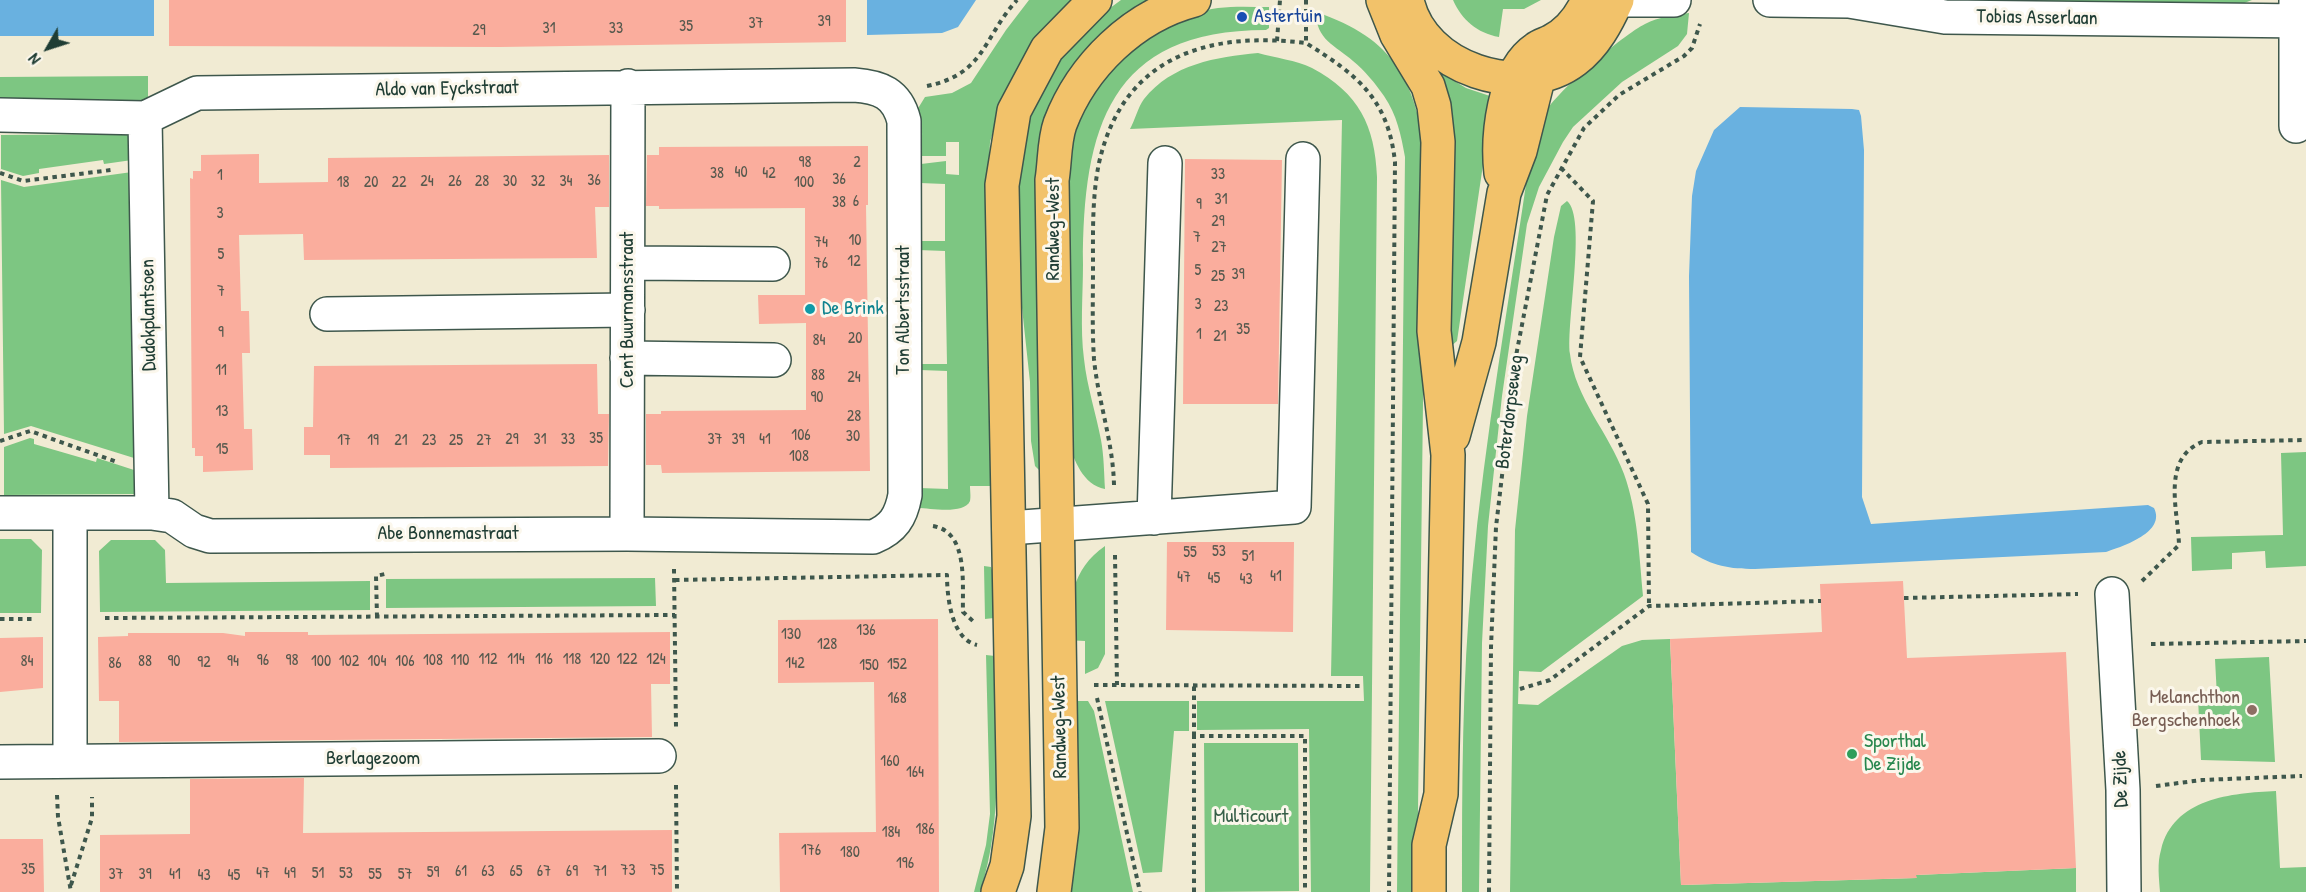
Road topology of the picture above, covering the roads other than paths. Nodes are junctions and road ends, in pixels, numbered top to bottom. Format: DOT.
graph roads {
  1 [pos="1095,0"];
  2 [pos="1194,0"];
  3 [pos="1588,0"];
  4 [pos="1617,0"];
  5 [pos="1770,0"];
  6 [pos="1395,1"];
  7 [pos="1688,8"];
  8 [pos="2299,14"];
  9 [pos="1526,76"];
  10 [pos="628,86"];
  11 [pos="896,99"];
  12 [pos="0,116"];
  13 [pos="146,118"];
  14 [pos="2296,126"];
  15 [pos="1304,159"];
  16 [pos="1165,163"];
  17 [pos="628,262"];
  18 [pos="773,264"];
  19 [pos="628,310"];
  20 [pos="327,314"];
  21 [pos="627,358"];
  22 [pos="774,360"];
  23 [pos="1448,455"];
  24 [pos="0,513"];
  25 [pos="70,513"];
  26 [pos="152,513"];
  27 [pos="1154,518"];
  28 [pos="896,521"];
  29 [pos="1057,525"];
  30 [pos="1009,528"];
  31 [pos="627,534"];
  32 [pos="2112,594"];
  33 [pos="668,757"];
  34 [pos="70,761"];
  35 [pos="0,762"];
  36 [pos="1441,794"];
  37 [pos="998,892"];
  38 [pos="1054,892"];
  39 [pos="1429,892"];
  40 [pos="1451,892"];
  41 [pos="2124,892"];
  1 -- 30 [label="main road"];
  2 -- 29 [label="main road, Randweg-West"];
  3 -- 9 [label="main road"];
  4 -- 7 [label="street"];
  4 -- 9 [label="main road"];
  5 -- 8 [label="street, Tobias Asserlaan"];
  6 -- 9 [label="main road"];
  6 -- 23 [label="main road, Boterdorpseweg"];
  8 -- 14 [label="street"];
  9 -- 23 [label="main road, Boterdorpseweg"];
  10 -- 11 [label="street, Aldo van Eyckstraat"];
  10 -- 13 [label="street, Aldo van Eyckstraat"];
  10 -- 17 [label="street, Cent Buurmansstraat"];
  11 -- 28 [label="street, Ton Albertsstraat"];
  12 -- 13 [label="street, Aldo van Eyckstraat"];
  13 -- 26 [label="street, Dudokplantsoen"];
  15 -- 27 [label="street"];
  16 -- 27 [label="street"];
  17 -- 18 [label="street"];
  17 -- 19 [label="street, Cent Buurmansstraat"];
  19 -- 20 [label="street"];
  19 -- 21 [label="street, Cent Buurmansstraat"];
  21 -- 22 [label="street"];
  21 -- 31 [label="street, Cent Buurmansstraat"];
  23 -- 36 [label="main road, Boterdorpseweg"];
  24 -- 25 [label="street, Abe Bonnemastraat"];
  25 -- 26 [label="street, Abe Bonnemastraat"];
  25 -- 34 [label="street"];
  26 -- 31 [label="street, Abe Bonnemastraat"];
  27 -- 29 [label="street"];
  28 -- 31 [label="street, Abe Bonnemastraat"];
  29 -- 30 [label="street"];
  29 -- 38 [label="main road, Randweg-West"];
  30 -- 37 [label="main road"];
  32 -- 41 [label="street, De Zijde"];
  33 -- 34 [label="street, Berlagezoom"];
  34 -- 35 [label="street, Berlagezoom"];
  36 -- 39 [label="main road, Boterdorpseweg"];
  36 -- 40 [label="main road, Boterdorpseweg"];
}
